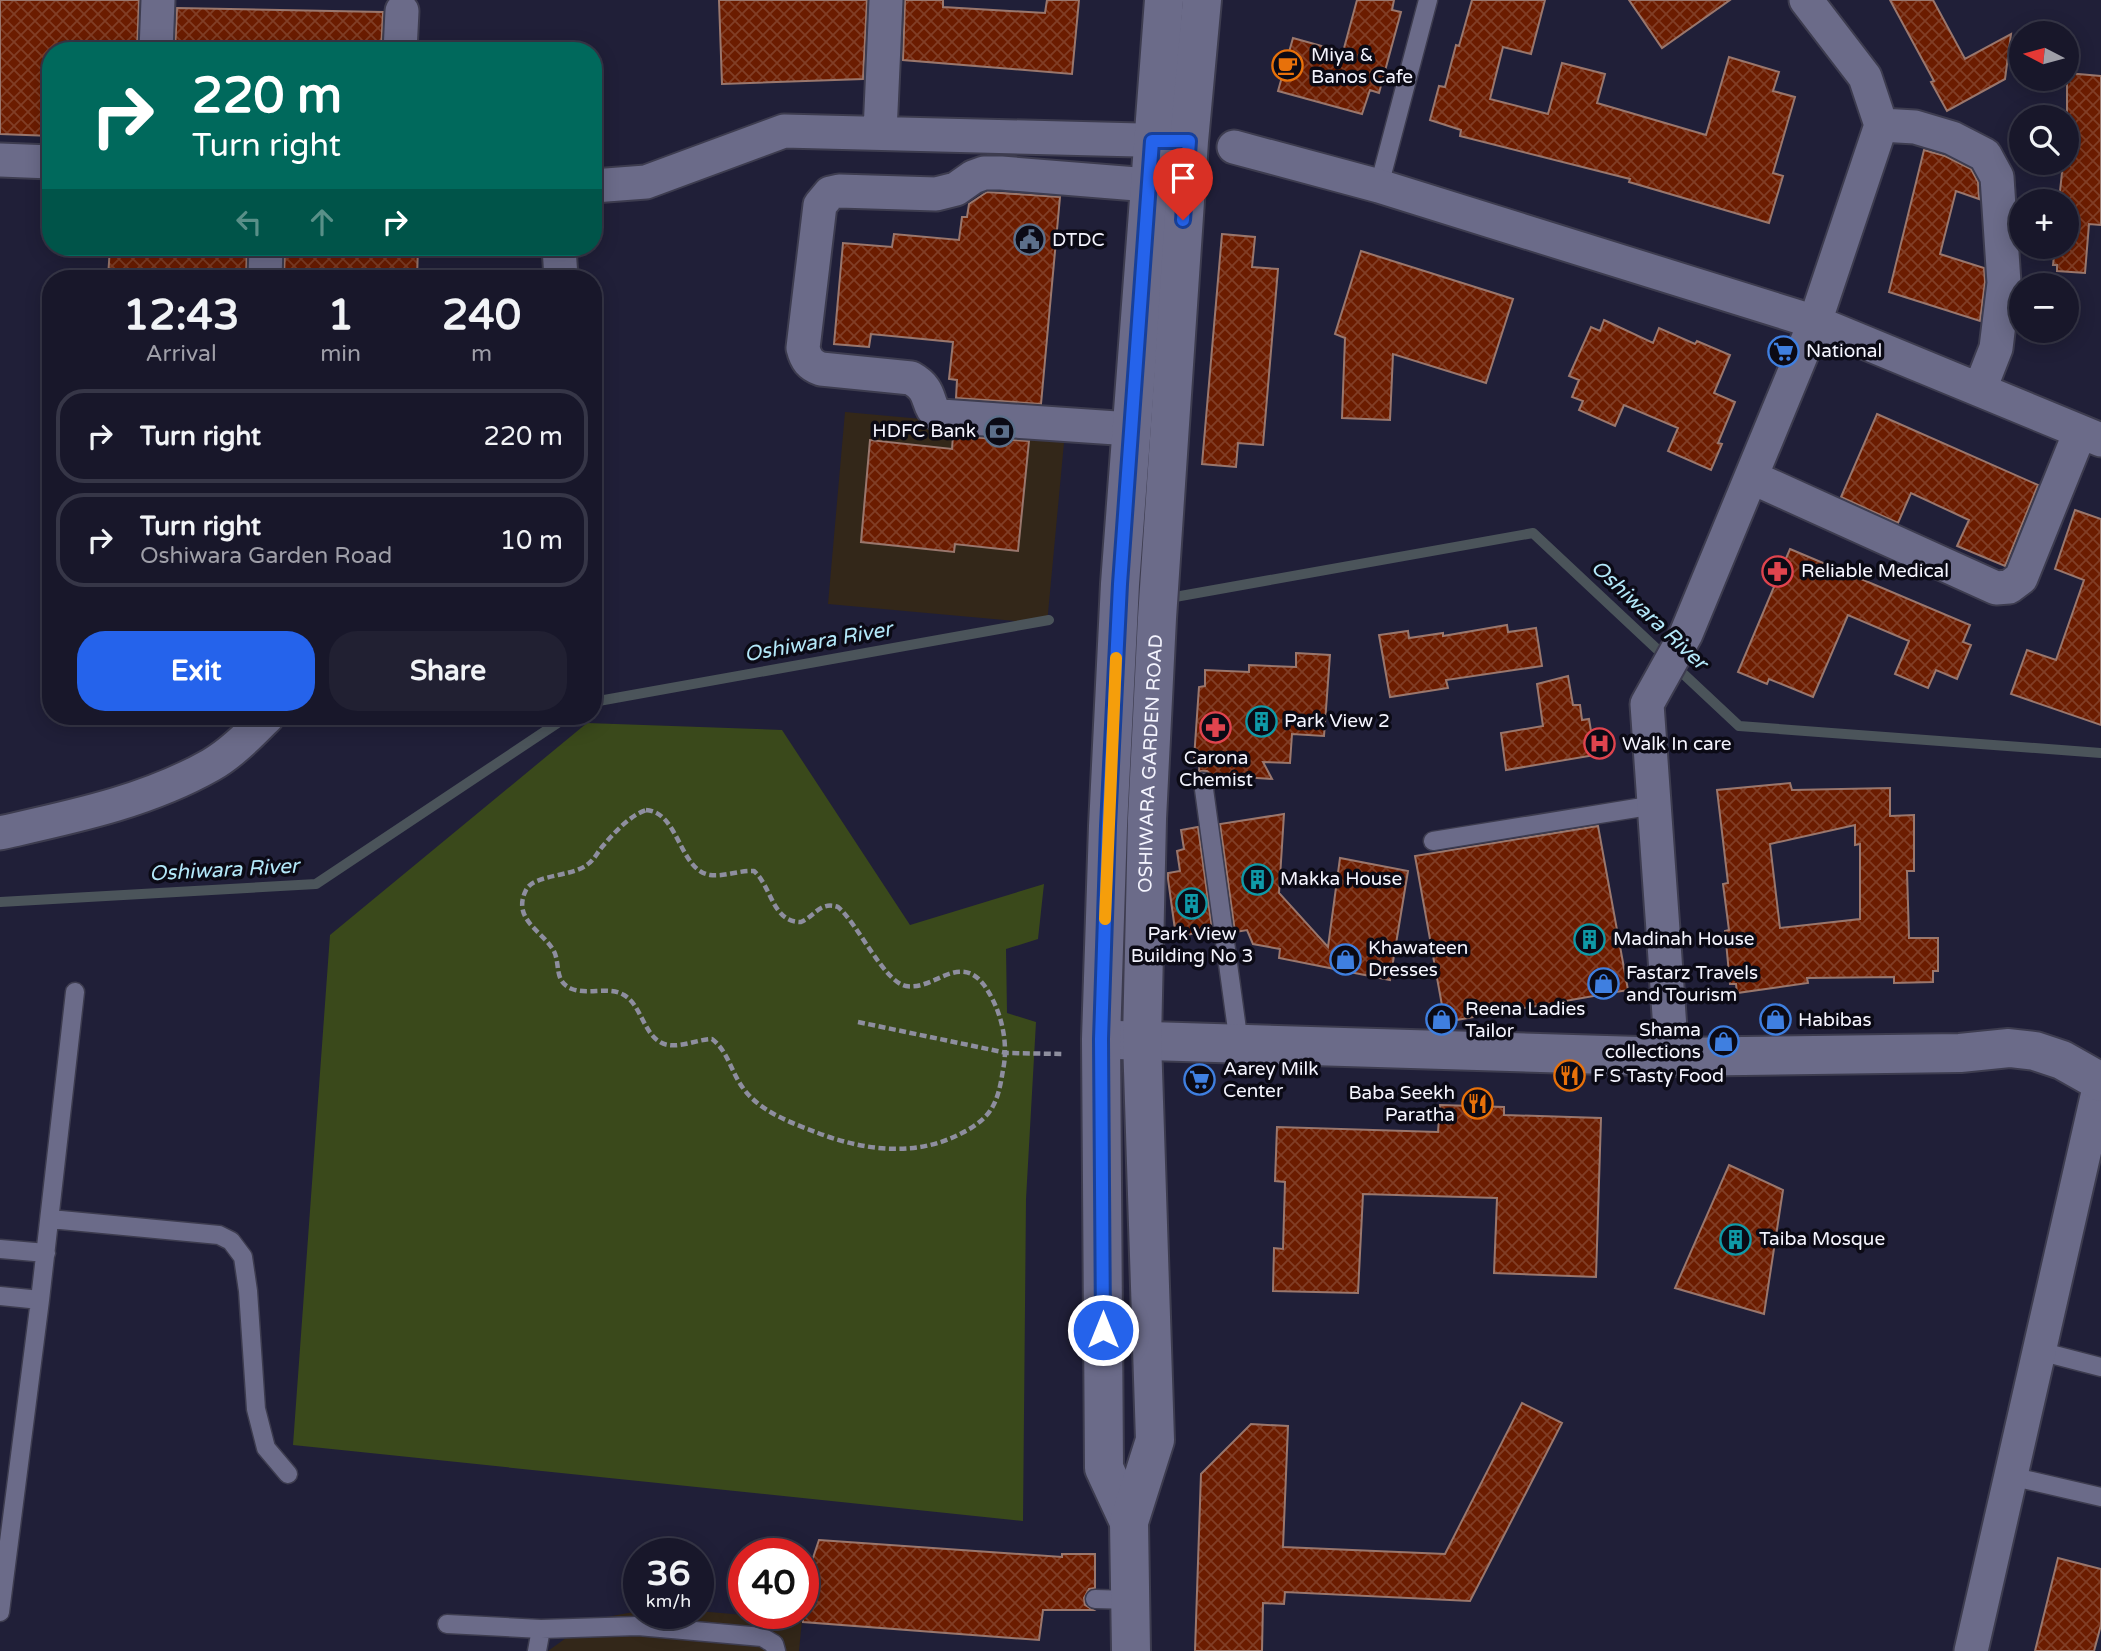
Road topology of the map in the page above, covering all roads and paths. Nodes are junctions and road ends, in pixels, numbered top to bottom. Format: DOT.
graph roads {
  1 [pos="158,0"];
  2 [pos="886,0"];
  3 [pos="1164,0"];
  4 [pos="1202,0"];
  5 [pos="1428,0"];
  6 [pos="1806,0"];
  7 [pos="402,11"];
  8 [pos="156,42"];
  9 [pos="400,42"];
  10 [pos="1881,125"];
  11 [pos="880,132"];
  12 [pos="1170,141"];
  13 [pos="1234,147"];
  14 [pos="0,160"];
  15 [pos="42,162"];
  16 [pos="602,185"];
  17 [pos="1149,185"];
  18 [pos="1379,186"];
  19 [pos="1815,322"];
  20 [pos="1980,389"];
  21 [pos="1131,429"];
  22 [pos="2091,436"];
  23 [pos="1751,477"];
  24 [pos="259,725"];
  25 [pos="1203,782"];
  26 [pos="1655,805"];
  27 [pos="0,833"];
  28 [pos="1433,841"];
  29 [pos="75,992"];
  30 [pos="858,1022"];
  31 [pos="1101,1039"];
  32 [pos="1142,1040"];
  33 [pos="1239,1044"];
  34 [pos="1007,1053"];
  35 [pos="1034,1054"];
  36 [pos="1672,1057"];
  37 [pos="2101,1081"];
  38 [pos="50,1219"];
  39 [pos="0,1249"];
  40 [pos="46,1253"];
  41 [pos="0,1296"];
  42 [pos="40,1300"];
  43 [pos="2039,1351"];
  44 [pos="2101,1367"];
  45 [pos="288,1474"];
  46 [pos="2010,1476"];
  47 [pos="2101,1497"];
  48 [pos="1129,1522"];
  49 [pos="1,1588"];
  50 [pos="0,1612"];
  51 [pos="447,1624"];
  52 [pos="541,1629"];
  53 [pos="537,1651"];
  54 [pos="776,1651"];
  55 [pos="1131,1651"];
  56 [pos="1970,1651"];
  1 -- 8 [label="street"];
  2 -- 11 [label="street"];
  3 -- 12 [label="street, OSHIWARA GARDEN ROAD"];
  4 -- 12 [label="street, OSHIWARA GARDEN ROAD"];
  5 -- 18 [label="lane"];
  6 -- 10 [label="street"];
  7 -- 9 [label="street"];
  10 -- 19 [label="street"];
  10 -- 20 [label="street"];
  11 -- 12 [label="street"];
  11 -- 16 [label="street"];
  12 -- 17 [label="street, OSHIWARA GARDEN ROAD"];
  12 -- 32 [label="street, OSHIWARA GARDEN ROAD"];
  13 -- 18 [label="street"];
  14 -- 15 [label="street"];
  17 -- 21 [label="street, OSHIWARA GARDEN ROAD"];
  17 -- 21 [label="street"];
  18 -- 19 [label="street"];
  19 -- 20 [label="street"];
  19 -- 23 [label="street"];
  20 -- 22 [label="street"];
  21 -- 31 [label="street, OSHIWARA GARDEN ROAD"];
  22 -- 23 [label="street"];
  23 -- 26 [label="street"];
  24 -- 27 [label="street"];
  25 -- 33 [label="lane"];
  26 -- 28 [label="lane"];
  26 -- 36 [label="street"];
  29 -- 38 [label="lane"];
  30 -- 34 [label="path"];
  31 -- 32 [label="street"];
  31 -- 48 [label="street, OSHIWARA GARDEN ROAD"];
  32 -- 33 [label="street"];
  32 -- 48 [label="street, OSHIWARA GARDEN ROAD"];
  33 -- 36 [label="street"];
  34 -- 34 [label="path"];
  34 -- 35 [label="path"];
  36 -- 37 [label="street"];
  37 -- 43 [label="street"];
  38 -- 40 [label="lane"];
  38 -- 45 [label="lane"];
  39 -- 40 [label="lane"];
  40 -- 42 [label="lane"];
  41 -- 42 [label="lane"];
  42 -- 49 [label="lane"];
  43 -- 44 [label="lane"];
  43 -- 46 [label="street"];
  46 -- 47 [label="lane"];
  46 -- 56 [label="street"];
  48 -- 55 [label="street, OSHIWARA GARDEN ROAD"];
  49 -- 50 [label="lane"];
  51 -- 52 [label="lane"];
  52 -- 53 [label="lane"];
  52 -- 54 [label="lane"];
}
